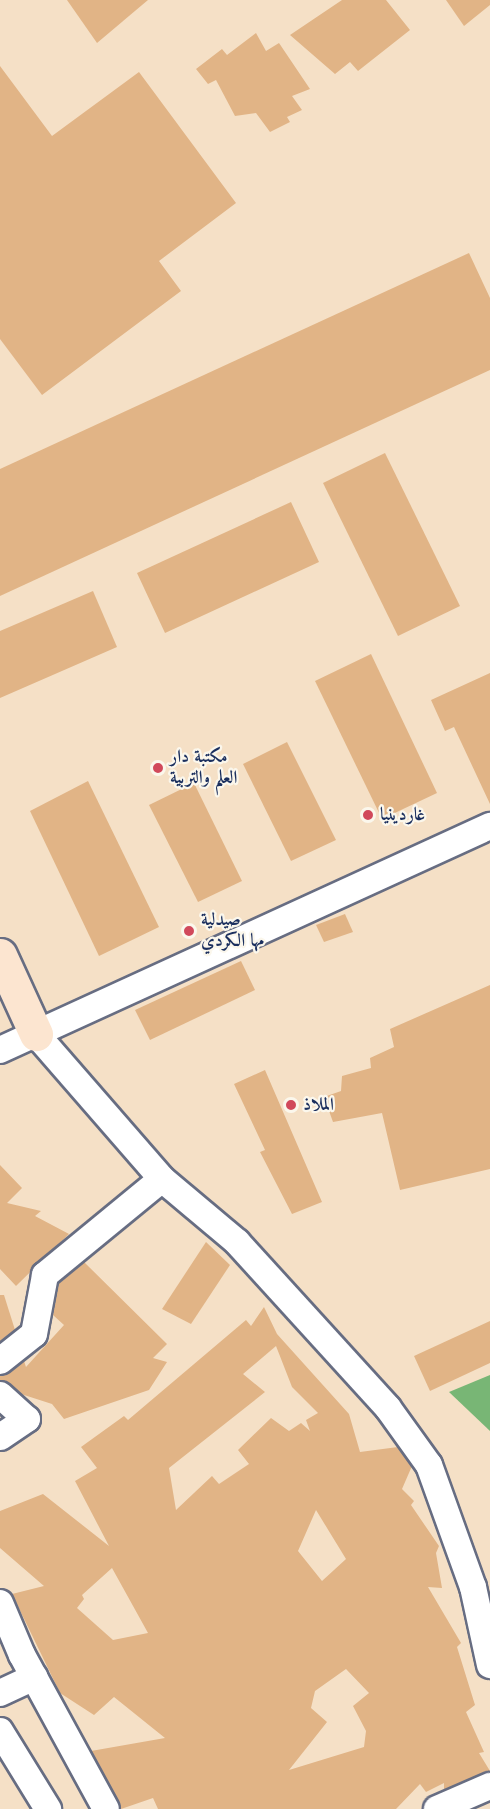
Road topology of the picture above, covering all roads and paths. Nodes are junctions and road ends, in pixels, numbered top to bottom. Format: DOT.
graph roads {
  1 [pos="490,826"];
  2 [pos="0,955"];
  3 [pos="36,1034"];
  4 [pos="0,1050"];
  5 [pos="162,1179"];
  6 [pos="0,1361"];
  7 [pos="0,1395"];
  8 [pos="0,1437"];
  9 [pos="0,1604"];
  10 [pos="490,1665"];
  11 [pos="35,1677"];
  12 [pos="0,1693"];
  13 [pos="0,1731"];
  14 [pos="490,1786"];
  15 [pos="48,1809"];
  16 [pos="106,1809"];
  17 [pos="437,1809"];
  1 -- 3 [label="street"];
  2 -- 3 [label="main road"];
  3 -- 4 [label="street"];
  3 -- 5 [label="street"];
  5 -- 6 [label="street"];
  5 -- 10 [label="street"];
  7 -- 8 [label="street"];
  9 -- 11 [label="street"];
  11 -- 12 [label="street"];
  11 -- 16 [label="street"];
  13 -- 15 [label="street"];
  14 -- 17 [label="street"];
}
